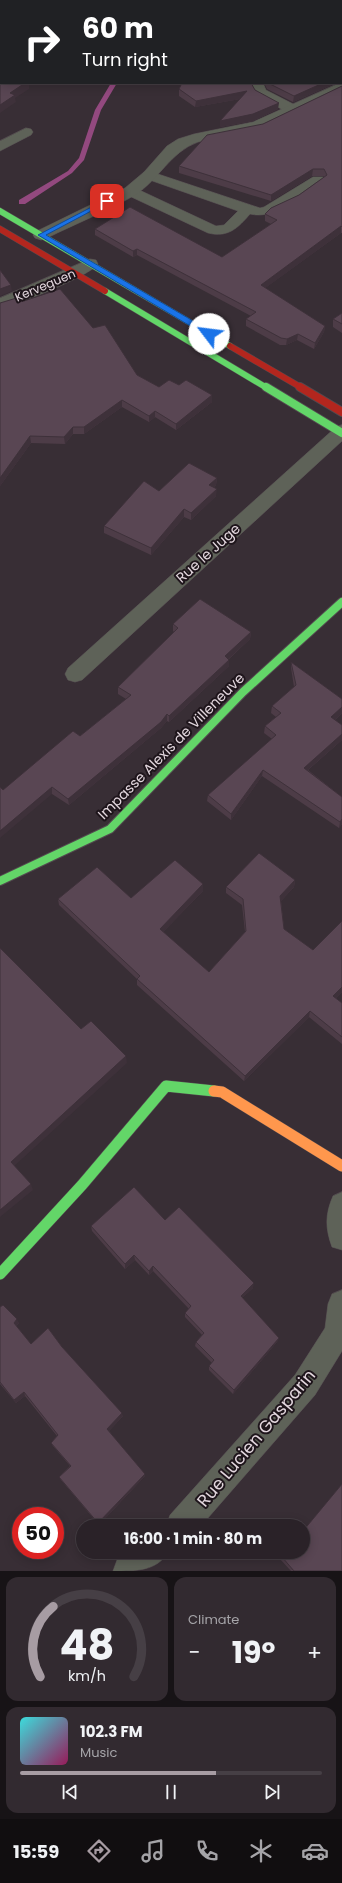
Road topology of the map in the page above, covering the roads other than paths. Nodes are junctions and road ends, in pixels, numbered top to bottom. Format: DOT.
graph roads {
  1 [pos="256,84"];
  2 [pos="342,86"];
  3 [pos="292,109"];
  4 [pos="26,132"];
  5 [pos="0,147"];
  6 [pos="149,175"];
  7 [pos="318,180"];
  8 [pos="130,190"];
  9 [pos="247,210"];
  10 [pos="0,211"];
  11 [pos="0,228"];
  12 [pos="41,235"];
  13 [pos="90,264"];
  14 [pos="74,274"];
  15 [pos="0,304"];
  16 [pos="342,412"];
  17 [pos="342,432"];
  18 [pos="342,602"];
  19 [pos="75,674"];
  20 [pos="0,881"];
  21 [pos="342,1166"];
  22 [pos="342,1206"];
  23 [pos="342,1237"];
  24 [pos="0,1274"];
  25 [pos="342,1304"];
  26 [pos="187,1519"];
  27 [pos="144,1559"];
  28 [pos="128,1571"];
  1 -- 3 [label="lane"];
  2 -- 3 [label="street"];
  3 -- 6 [label="street"];
  4 -- 5 [label="lane"];
  6 -- 8 [label="street"];
  6 -- 9 [label="lane"];
  7 -- 9 [label="lane"];
  8 -- 9 [label="lane"];
  8 -- 12 [label="street"];
  10 -- 12 [label="main road"];
  11 -- 14 [label="main road"];
  12 -- 13 [label="main road"];
  13 -- 14 [label="street, Kerveguen"];
  13 -- 16 [label="main road"];
  14 -- 15 [label="street, Kerveguen"];
  14 -- 17 [label="main road"];
  17 -- 19 [label="street, Rue le Juge"];
  18 -- 20 [label="main road, Impasse Alexis de Villeneuve"];
  21 -- 24 [label="main road"];
  22 -- 23 [label="street"];
  25 -- 26 [label="street, Rue Lucien Gasparin"];
  27 -- 28 [label="street"];
}
